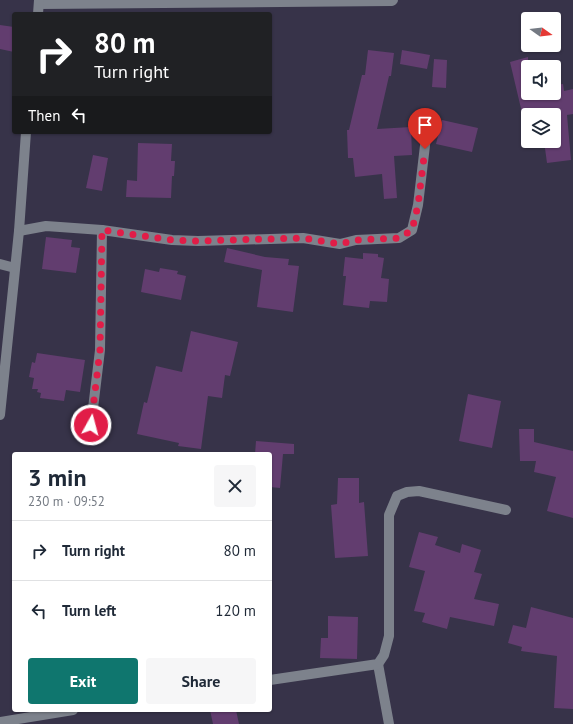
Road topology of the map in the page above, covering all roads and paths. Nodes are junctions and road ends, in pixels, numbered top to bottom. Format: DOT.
graph roads {
  1 [pos="393,0"];
  2 [pos="39,6"];
  3 [pos="428,120"];
  4 [pos="26,134"];
  5 [pos="102,230"];
  6 [pos="19,231"];
  7 [pos="0,264"];
  8 [pos="15,268"];
  9 [pos="0,415"];
  10 [pos="91,425"];
  11 [pos="506,510"];
  12 [pos="378,664"];
  13 [pos="272,680"];
  14 [pos="61,712"];
  15 [pos="0,722"];
  16 [pos="389,724"];
  1 -- 2 [label="street"];
  3 -- 5 [label="street"];
  4 -- 6 [label="street"];
  5 -- 6 [label="street"];
  5 -- 10 [label="street"];
  6 -- 8 [label="street"];
  7 -- 8 [label="street"];
  8 -- 9 [label="street"];
  11 -- 12 [label="street"];
  12 -- 13 [label="street"];
  12 -- 16 [label="street"];
  14 -- 15 [label="street"];
}
